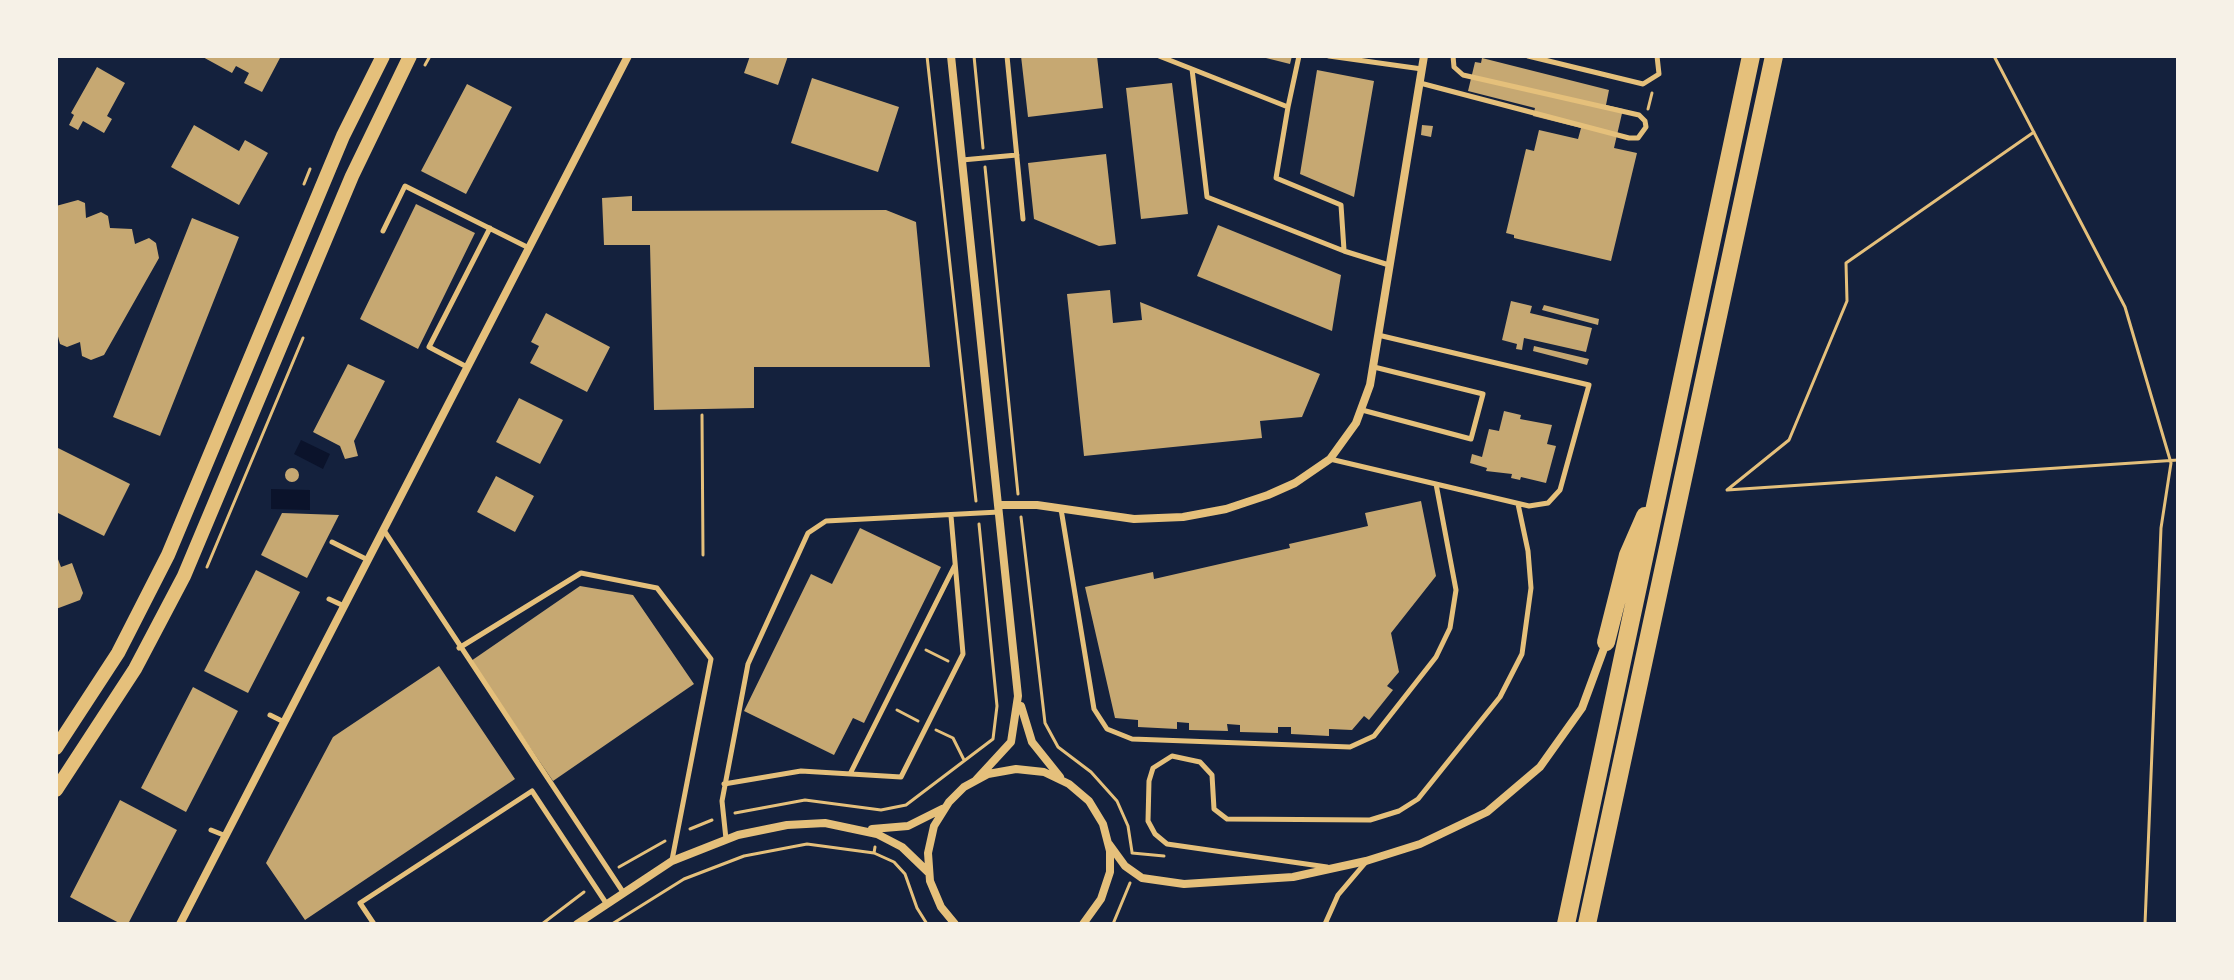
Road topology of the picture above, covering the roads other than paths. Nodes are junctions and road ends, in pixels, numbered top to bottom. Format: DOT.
graph roads {
  1 [pos="383,56"];
  2 [pos="410,56"];
  3 [pos="628,56"];
  4 [pos="951,56"];
  5 [pos="1007,56"];
  6 [pos="1159,56"];
  7 [pos="1299,56"];
  8 [pos="1329,56"];
  9 [pos="1424,56"];
  10 [pos="1453,56"];
  11 [pos="1528,56"];
  12 [pos="1657,56"];
  13 [pos="1751,56"];
  14 [pos="1774,56"];
  15 [pos="1192,69"];
  16 [pos="1422,69"];
  17 [pos="1420,83"];
  18 [pos="1288,107"];
  19 [pos="1017,155"];
  20 [pos="961,160"];
  21 [pos="1023,219"];
  22 [pos="490,228"];
  23 [pos="383,231"];
  24 [pos="529,248"];
  25 [pos="1344,251"];
  26 [pos="1390,265"];
  27 [pos="1378,335"];
  28 [pos="467,367"];
  29 [pos="1374,367"];
  30 [pos="1362,410"];
  31 [pos="1330,459"];
  32 [pos="1661,481"];
  33 [pos="1436,484"];
  34 [pos="1518,504"];
  35 [pos="999,508"];
  36 [pos="1061,508"];
  37 [pos="951,516"];
  38 [pos="383,529"];
  39 [pos="332,542"];
  40 [pos="368,560"];
  41 [pos="955,564"];
  42 [pos="329,599"];
  43 [pos="344,606"];
  44 [pos="1606,642"];
  45 [pos="459,648"];
  46 [pos="1018,696"];
  47 [pos="270,715"];
  48 [pos="284,722"];
  49 [pos="56,748"];
  50 [pos="850,774"];
  51 [pos="976,780"];
  52 [pos="1063,780"];
  53 [pos="724,784"];
  54 [pos="56,790"];
  55 [pos="944,808"];
  56 [pos="211,830"];
  57 [pos="877,832"];
  58 [pos="226,836"];
  59 [pos="726,839"];
  60 [pos="1109,844"];
  61 [pos="672,861"];
  62 [pos="1366,861"];
  63 [pos="1338,869"];
  64 [pos="929,874"];
  65 [pos="623,892"];
  66 [pos="606,903"];
  67 [pos="180,924"];
  68 [pos="374,924"];
  69 [pos="577,924"];
  70 [pos="954,924"];
  71 [pos="1083,924"];
  72 [pos="1325,924"];
  73 [pos="1566,924"];
  74 [pos="1587,924"];
  1 -- 49 [label="street"];
  2 -- 54 [label="street"];
  3 -- 24 [label="street"];
  4 -- 20 [label="street"];
  5 -- 19 [label="lane"];
  6 -- 15 [label="lane"];
  7 -- 18 [label="lane"];
  8 -- 16 [label="lane"];
  9 -- 16 [label="street"];
  10 -- 17 [label="lane"];
  11 -- 12 [label="lane"];
  13 -- 32 [label="highway"];
  14 -- 74 [label="highway"];
  15 -- 18 [label="lane"];
  15 -- 25 [label="lane"];
  16 -- 17 [label="street"];
  17 -- 26 [label="street"];
  18 -- 25 [label="lane"];
  19 -- 20 [label="lane"];
  19 -- 21 [label="lane"];
  20 -- 35 [label="street"];
  22 -- 23 [label="lane"];
  22 -- 24 [label="lane"];
  22 -- 28 [label="lane"];
  24 -- 28 [label="street"];
  25 -- 26 [label="lane"];
  26 -- 27 [label="street"];
  27 -- 29 [label="street"];
  27 -- 34 [label="lane"];
  28 -- 38 [label="street"];
  29 -- 30 [label="street"];
  29 -- 30 [label="lane"];
  30 -- 31 [label="street"];
  31 -- 33 [label="lane"];
  31 -- 36 [label="street"];
  32 -- 44 [label="highway"];
  32 -- 73 [label="highway"];
  33 -- 34 [label="lane"];
  33 -- 36 [label="lane"];
  34 -- 63 [label="lane"];
  35 -- 36 [label="street"];
  35 -- 37 [label="lane"];
  35 -- 46 [label="street"];
  37 -- 41 [label="lane"];
  37 -- 53 [label="lane"];
  38 -- 40 [label="street"];
  38 -- 45 [label="lane"];
  39 -- 40 [label="lane"];
  40 -- 43 [label="street"];
  41 -- 50 [label="lane"];
  41 -- 50 [label="lane"];
  42 -- 43 [label="lane"];
  43 -- 48 [label="street"];
  44 -- 62 [label="street"];
  45 -- 61 [label="lane"];
  45 -- 65 [label="lane"];
  46 -- 51 [label="street"];
  46 -- 52 [label="street"];
  47 -- 48 [label="lane"];
  48 -- 58 [label="street"];
  50 -- 53 [label="lane"];
  51 -- 52 [label="street"];
  51 -- 55 [label="street"];
  52 -- 60 [label="street"];
  53 -- 59 [label="lane"];
  55 -- 57 [label="street"];
  55 -- 64 [label="street"];
  56 -- 58 [label="lane"];
  57 -- 59 [label="street"];
  57 -- 64 [label="street"];
  58 -- 67 [label="street"];
  59 -- 61 [label="street"];
  60 -- 63 [label="street"];
  60 -- 71 [label="street"];
  61 -- 65 [label="street"];
  62 -- 63 [label="street"];
  62 -- 72 [label="lane"];
  64 -- 70 [label="street"];
  65 -- 66 [label="street"];
  66 -- 68 [label="lane"];
  66 -- 69 [label="street"];
}
